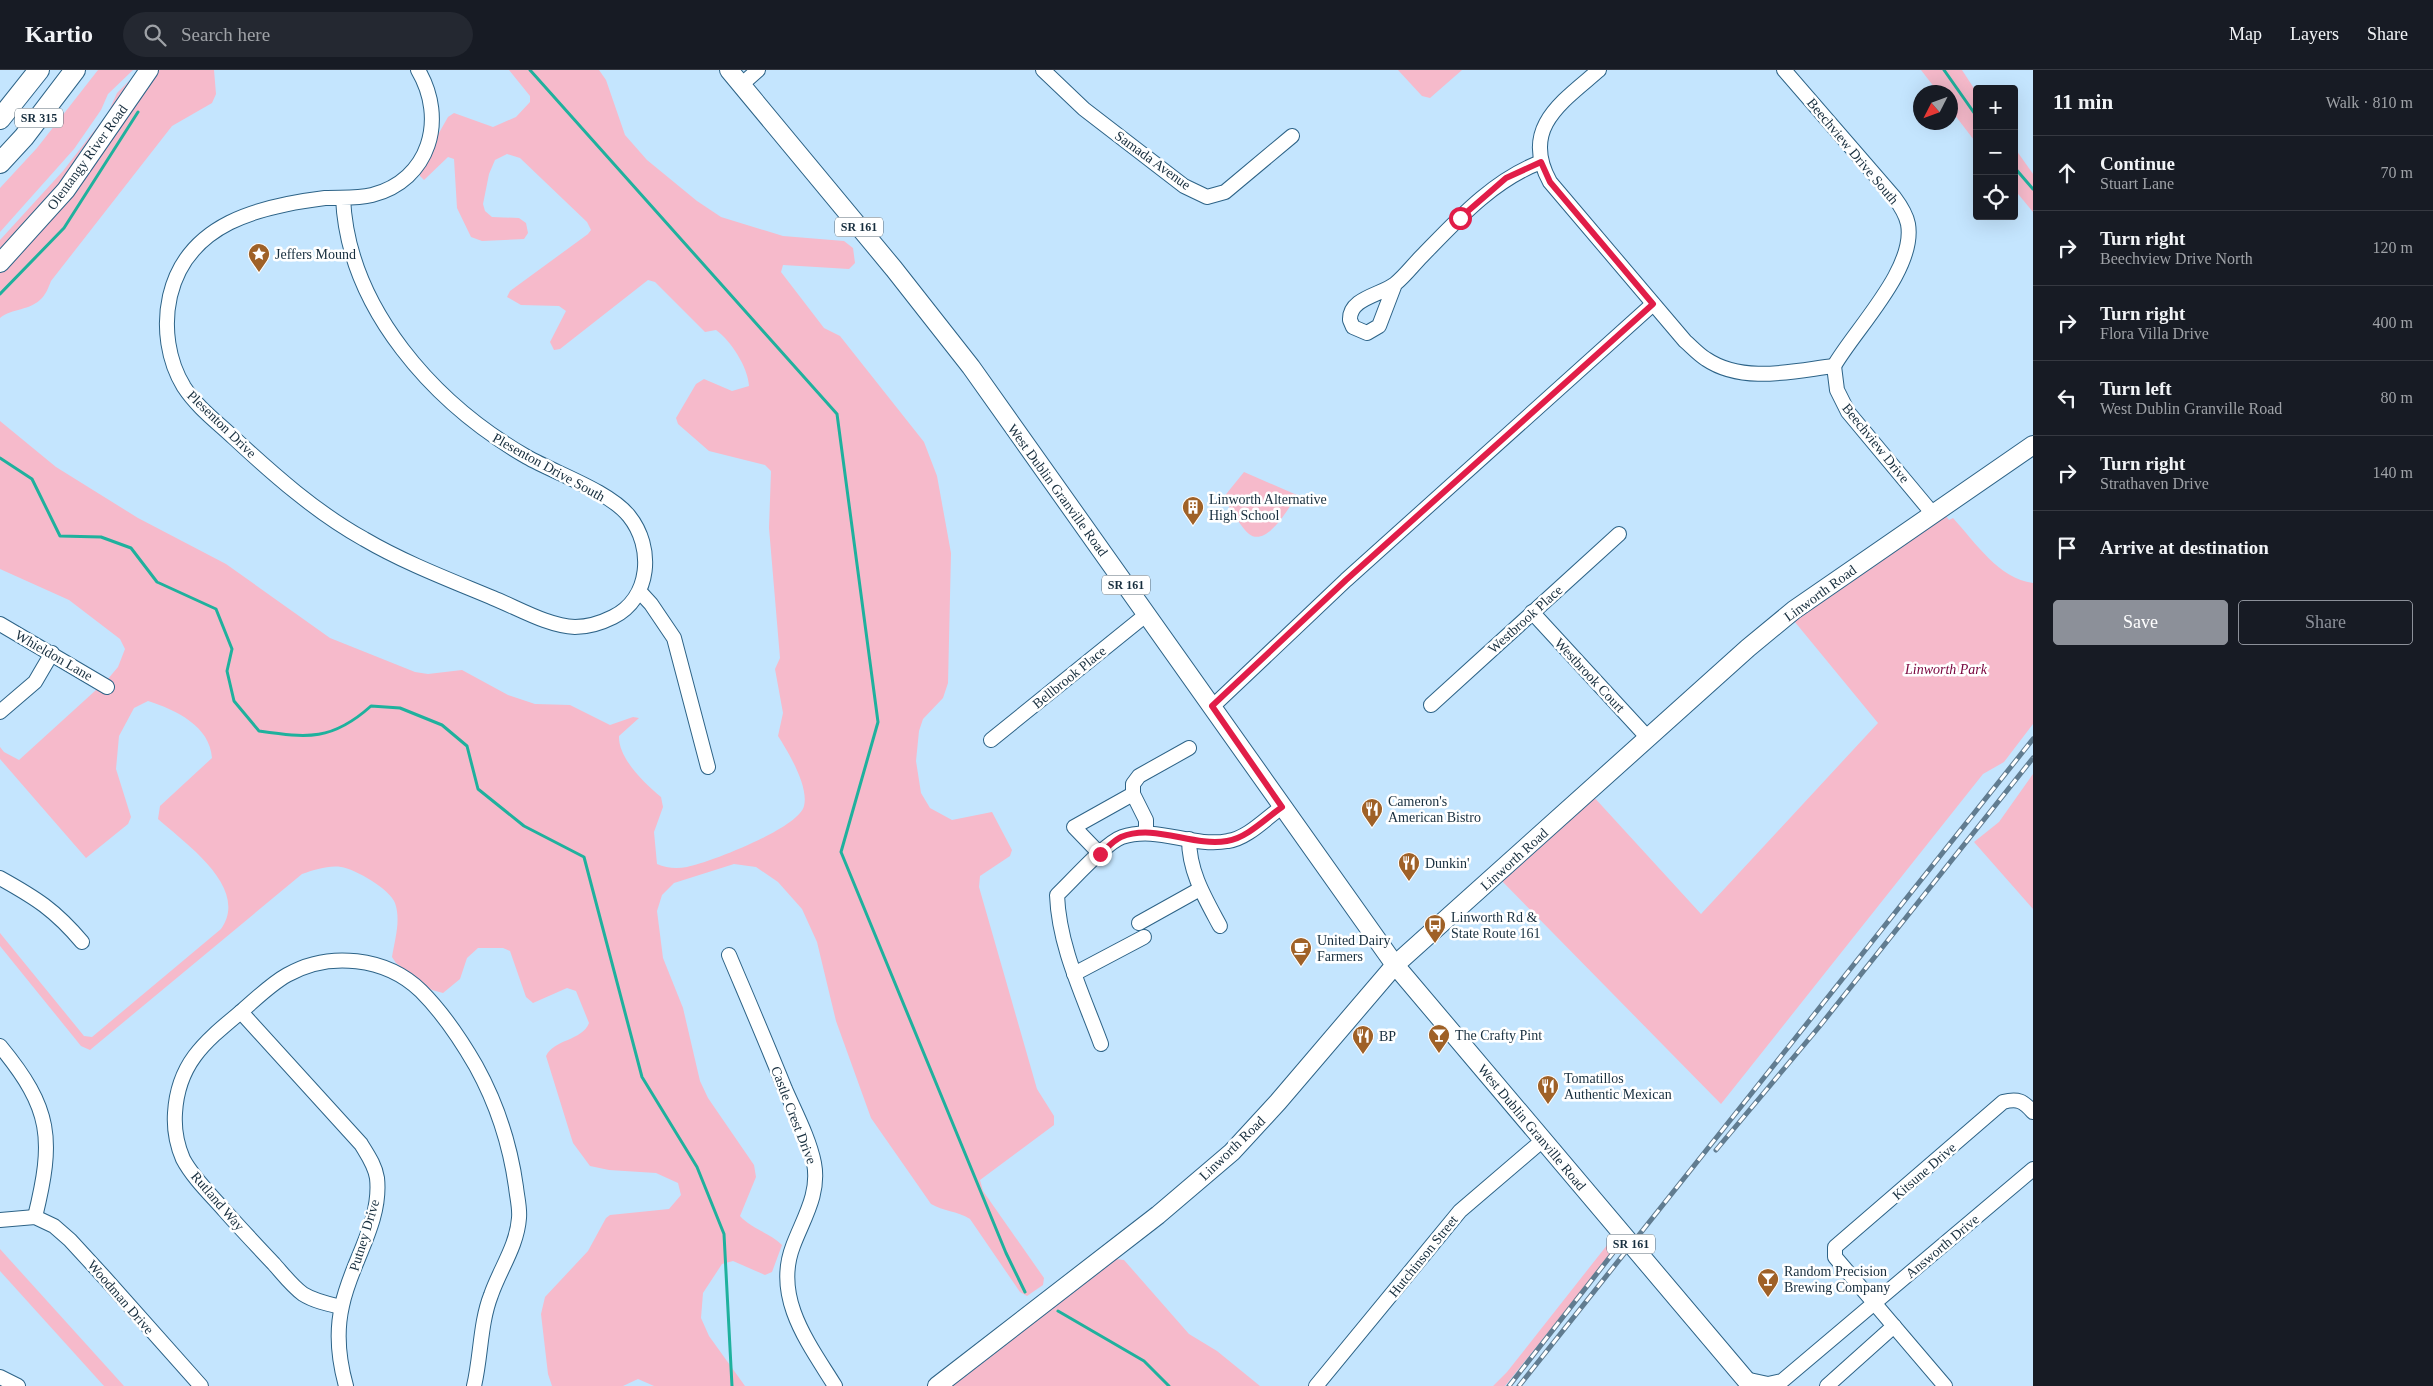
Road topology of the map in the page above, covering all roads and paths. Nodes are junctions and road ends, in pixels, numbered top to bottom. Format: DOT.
graph roads {
  1 [pos="75,70"];
  2 [pos="148,70"];
  3 [pos="418,70"];
  4 [pos="729,70"];
  5 [pos="758,70"];
  6 [pos="1043,70"];
  7 [pos="1599,70"];
  8 [pos="1784,70"];
  9 [pos="32,75"];
  10 [pos="741,84"];
  11 [pos="0,119"];
  12 [pos="1292,136"];
  13 [pos="1541,162"];
  14 [pos="0,163"];
  15 [pos="343,198"];
  16 [pos="0,263"];
  17 [pos="1395,284"];
  18 [pos="1653,304"];
  19 [pos="1834,366"];
  20 [pos="2033,446"];
  21 [pos="1933,514"];
  22 [pos="1619,534"];
  23 [pos="640,592"];
  24 [pos="1532,612"];
  25 [pos="1147,614"];
  26 [pos="0,624"];
  27 [pos="52,654"];
  28 [pos="107,687"];
  29 [pos="1431,705"];
  30 [pos="1212,706"];
  31 [pos="0,712"];
  32 [pos="1648,738"];
  33 [pos="992,740"];
  34 [pos="1189,748"];
  35 [pos="708,768"];
  36 [pos="1133,794"];
  37 [pos="1282,807"];
  38 [pos="1146,832"];
  39 [pos="1189,839"];
  40 [pos="1100,854"];
  41 [pos="0,878"];
  42 [pos="1200,889"];
  43 [pos="1139,923"];
  44 [pos="1220,926"];
  45 [pos="1144,937"];
  46 [pos="82,942"];
  47 [pos="729,955"];
  48 [pos="1395,965"];
  49 [pos="1074,974"];
  50 [pos="241,1012"];
  51 [pos="1101,1044"];
  52 [pos="0,1046"];
  53 [pos="2029,1107"];
  54 [pos="1543,1140"];
  55 [pos="2033,1169"];
  56 [pos="35,1217"];
  57 [pos="0,1220"];
  58 [pos="1874,1302"];
  59 [pos="341,1307"];
  60 [pos="1894,1326"];
  61 [pos="0,1377"];
  62 [pos="1748,1382"];
  63 [pos="1781,1383"];
  64 [pos="1943,1385"];
  65 [pos="18,1386"];
  66 [pos="201,1386"];
  67 [pos="346,1386"];
  68 [pos="474,1386"];
  69 [pos="835,1386"];
  70 [pos="937,1386"];
  71 [pos="1316,1386"];
  72 [pos="1827,1386"];
  1 -- 14 [label="highway, SR 315"];
  2 -- 16 [label="main road, Olentangy River Road"];
  3 -- 15 [label="street, Plesenton Drive"];
  4 -- 10 [label="main road, West Dublin Granville Road / SR 161"];
  5 -- 10 [label="street"];
  6 -- 12 [label="street, Samada Avenue"];
  7 -- 13 [label="street"];
  8 -- 19 [label="street, Beechview Drive South"];
  9 -- 11 [label="highway, SR 315"];
  10 -- 25 [label="main road, West Dublin Granville Road / SR 161"];
  13 -- 17 [label="street"];
  13 -- 18 [label="street"];
  15 -- 23 [label="street, Plesenton Drive South"];
  15 -- 23 [label="street, Plesenton Drive"];
  18 -- 19 [label="street"];
  18 -- 30 [label="street"];
  19 -- 21 [label="street, Beechview Drive"];
  20 -- 21 [label="main road, Linworth Road"];
  21 -- 32 [label="main road, Linworth Road"];
  22 -- 24 [label="street, Westbrook Place"];
  23 -- 35 [label="street"];
  24 -- 29 [label="street, Westbrook Place"];
  24 -- 32 [label="street, Westbrook Court"];
  25 -- 30 [label="main road, West Dublin Granville Road / SR 161"];
  25 -- 33 [label="street, Bellbrook Place"];
  26 -- 27 [label="street, Whieldon Lane"];
  27 -- 28 [label="street, Whieldon Lane"];
  27 -- 31 [label="street"];
  30 -- 37 [label="main road, West Dublin Granville Road / SR 161"];
  32 -- 48 [label="main road, Linworth Road"];
  34 -- 36 [label="street"];
  36 -- 38 [label="street"];
  36 -- 40 [label="street"];
  37 -- 39 [label="street"];
  37 -- 48 [label="main road, West Dublin Granville Road / SR 161"];
  38 -- 39 [label="street"];
  38 -- 40 [label="street"];
  39 -- 42 [label="street"];
  40 -- 49 [label="street"];
  41 -- 46 [label="street"];
  42 -- 43 [label="street"];
  42 -- 44 [label="street"];
  45 -- 49 [label="street"];
  47 -- 69 [label="street, Castle Crest Drive"];
  48 -- 54 [label="main road, West Dublin Granville Road / SR 161"];
  48 -- 70 [label="main road, Linworth Road"];
  49 -- 51 [label="street"];
  50 -- 59 [label="street, Putney Drive"];
  50 -- 59 [label="street, Rutland Way"];
  50 -- 68 [label="street, Rutland Way"];
  52 -- 56 [label="street"];
  53 -- 58 [label="street, Kitsune Drive"];
  54 -- 62 [label="main road, West Dublin Granville Road / SR 161"];
  54 -- 71 [label="street, Hutchinson Street"];
  55 -- 58 [label="street, Answorth Drive"];
  56 -- 57 [label="street"];
  56 -- 66 [label="street, Woodman Drive"];
  58 -- 60 [label="street"];
  58 -- 63 [label="street, Answorth Drive"];
  59 -- 67 [label="street, Putney Drive"];
  60 -- 64 [label="street"];
  60 -- 72 [label="street"];
  61 -- 65 [label="street"];
  62 -- 63 [label="street, Answorth Drive"];
}
